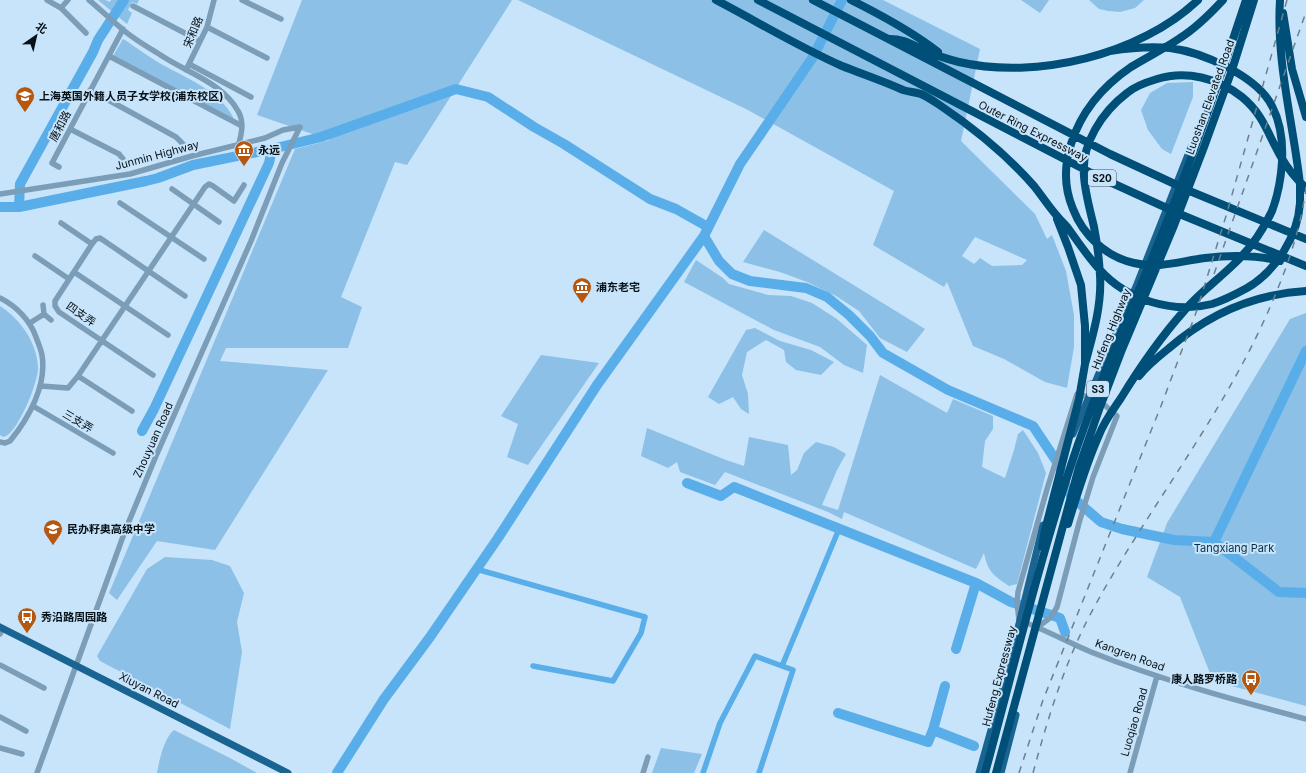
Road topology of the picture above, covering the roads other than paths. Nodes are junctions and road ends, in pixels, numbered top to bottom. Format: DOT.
graph roads {
  1 [pos="47,0"];
  2 [pos="68,0"];
  3 [pos="89,0"];
  4 [pos="213,0"];
  5 [pos="242,0"];
  6 [pos="716,0"];
  7 [pos="758,0"];
  8 [pos="851,0"];
  9 [pos="1198,0"];
  10 [pos="1223,0"];
  11 [pos="1242,0"];
  12 [pos="1246,0"];
  13 [pos="1254,0"];
  14 [pos="1258,0"];
  15 [pos="1281,0"];
  16 [pos="815,1"];
  17 [pos="133,6"];
  18 [pos="61,8"];
  19 [pos="281,19"];
  20 [pos="121,27"];
  21 [pos="207,27"];
  22 [pos="86,33"];
  23 [pos="888,39"];
  24 [pos="200,41"];
  25 [pos="1110,51"];
  26 [pos="109,56"];
  27 [pos="943,57"];
  28 [pos="267,58"];
  29 [pos="190,64"];
  30 [pos="186,70"];
  31 [pos="912,80"];
  32 [pos="90,90"];
  33 [pos="922,94"];
  34 [pos="251,97"];
  35 [pos="1306,117"];
  36 [pos="242,126"];
  37 [pos="297,127"];
  38 [pos="70,129"];
  39 [pos="239,143"];
  40 [pos="184,145"];
  41 [pos="123,159"];
  42 [pos="59,166"];
  43 [pos="244,185"];
  44 [pos="1306,188"];
  45 [pos="172,189"];
  46 [pos="0,194"];
  47 [pos="1179,199"];
  48 [pos="120,203"];
  49 [pos="194,204"];
  50 [pos="1056,216"];
  51 [pos="219,222"];
  52 [pos="61,223"];
  53 [pos="170,237"];
  54 [pos="1306,239"];
  55 [pos="92,244"];
  56 [pos="35,256"];
  57 [pos="204,260"];
  58 [pos="1298,262"];
  59 [pos="1306,266"];
  60 [pos="74,272"];
  61 [pos="148,272"];
  62 [pos="69,280"];
  63 [pos="1306,291"];
  64 [pos="185,296"];
  65 [pos="0,298"];
  66 [pos="42,305"];
  67 [pos="125,306"];
  68 [pos="44,314"];
  69 [pos="51,320"];
  70 [pos="30,323"];
  71 [pos="168,335"];
  72 [pos="102,341"];
  73 [pos="1085,364"];
  74 [pos="152,375"];
  75 [pos="78,376"];
  76 [pos="41,386"];
  77 [pos="1119,402"];
  78 [pos="33,406"];
  79 [pos="132,411"];
  80 [pos="0,442"];
  81 [pos="113,453"];
  82 [pos="1049,490"];
  83 [pos="1034,585"];
  84 [pos="1045,588"];
  85 [pos="1019,620"];
  86 [pos="1036,627"];
  87 [pos="1,630"];
  88 [pos="0,665"];
  89 [pos="75,665"];
  90 [pos="1157,676"];
  91 [pos="44,688"];
  92 [pos="0,717"];
  93 [pos="1306,719"];
  94 [pos="26,731"];
  95 [pos="0,748"];
  96 [pos="22,754"];
  97 [pos="648,757"];
  98 [pos="982,772"];
  99 [pos="37,773"];
  100 [pos="288,773"];
  101 [pos="643,773"];
  102 [pos="996,773"];
  103 [pos="1001,773"];
  104 [pos="1130,773"];
  1 -- 18 [label="street"];
  2 -- 18 [label="street"];
  3 -- 20 [label="street"];
  4 -- 21 [label="street, 宋和路"];
  5 -- 19 [label="street"];
  6 -- 33 [label="highway"];
  7 -- 31 [label="highway, Outer Ring Expressway / S20"];
  8 -- 27 [label="highway"];
  9 -- 25 [label="highway"];
  10 -- 58 [label="highway"];
  11 -- 82 [label="main road"];
  12 -- 47 [label="highway, Luoshan Elevated Road"];
  13 -- 47 [label="highway, Luoshan Elevated Road"];
  14 -- 86 [label="main road"];
  15 -- 35 [label="highway"];
  15 -- 50 [label="highway"];
  16 -- 23 [label="highway, Outer Ring Expressway / S20"];
  17 -- 24 [label="street"];
  18 -- 22 [label="street"];
  20 -- 26 [label="street, 唐和路"];
  20 -- 30 [label="street"];
  21 -- 24 [label="street, 宋和路"];
  21 -- 28 [label="street"];
  23 -- 27 [label="highway"];
  23 -- 54 [label="highway, Outer Ring Expressway / S20"];
  24 -- 29 [label="street, 宋和路"];
  25 -- 27 [label="highway"];
  25 -- 77 [label="highway"];
  26 -- 32 [label="street, 唐和路"];
  26 -- 36 [label="street"];
  29 -- 30 [label="street, 宋和路"];
  29 -- 34 [label="street"];
  30 -- 36 [label="street"];
  31 -- 33 [label="highway"];
  31 -- 58 [label="highway, Outer Ring Expressway / S20"];
  32 -- 38 [label="street, 唐和路"];
  32 -- 40 [label="street"];
  33 -- 50 [label="highway"];
  36 -- 39 [label="street"];
  37 -- 39 [label="street, Junmin Highway"];
  37 -- 89 [label="street, Zhouyuan Road"];
  38 -- 41 [label="street"];
  38 -- 42 [label="street, 唐和路"];
  39 -- 46 [label="street, Junmin Highway"];
  43 -- 49 [label="street, 四支弄"];
  44 -- 73 [label="highway"];
  45 -- 49 [label="street"];
  47 -- 83 [label="highway, Hufeng Highway / S3"];
  47 -- 84 [label="highway, Hufeng Highway / S3"];
  48 -- 53 [label="street"];
  49 -- 51 [label="street"];
  49 -- 53 [label="street, 四支弄"];
  50 -- 73 [label="highway"];
  52 -- 55 [label="street"];
  53 -- 57 [label="street"];
  53 -- 61 [label="street, 四支弄"];
  55 -- 60 [label="street, 四支弄"];
  55 -- 61 [label="street"];
  56 -- 62 [label="street"];
  58 -- 59 [label="highway, Outer Ring Expressway / S20"];
  60 -- 62 [label="street, 四支弄"];
  60 -- 67 [label="street"];
  61 -- 64 [label="street"];
  61 -- 67 [label="street, 四支弄"];
  62 -- 72 [label="street, 四支弄"];
  63 -- 77 [label="highway"];
  65 -- 70 [label="street"];
  66 -- 68 [label="street"];
  67 -- 71 [label="street"];
  67 -- 72 [label="street, 四支弄"];
  68 -- 69 [label="street"];
  68 -- 70 [label="street"];
  70 -- 76 [label="street"];
  72 -- 74 [label="street, 四支弄"];
  72 -- 75 [label="street, 四支弄"];
  73 -- 83 [label="highway"];
  75 -- 76 [label="street, 四支弄"];
  75 -- 79 [label="street"];
  76 -- 78 [label="street"];
  77 -- 84 [label="highway"];
  78 -- 80 [label="street"];
  78 -- 81 [label="street, 三支弄"];
  82 -- 85 [label="main road"];
  82 -- 86 [label="street"];
  83 -- 98 [label="highway, Hufeng Expressway / S3"];
  84 -- 102 [label="highway, Hufeng Expressway / S3"];
  85 -- 86 [label="street, Kangren Road"];
  85 -- 98 [label="main road"];
  86 -- 90 [label="street, Kangren Road"];
  86 -- 103 [label="main road"];
  87 -- 89 [label="main road, Xiuyan Road"];
  88 -- 91 [label="street"];
  89 -- 99 [label="street, Zhouyuan Road"];
  89 -- 100 [label="main road, Xiuyan Road"];
  90 -- 93 [label="street, Kangren Road"];
  90 -- 104 [label="street, Luoqiao Road"];
  92 -- 94 [label="street"];
  95 -- 96 [label="street"];
  97 -- 101 [label="street"];
}
